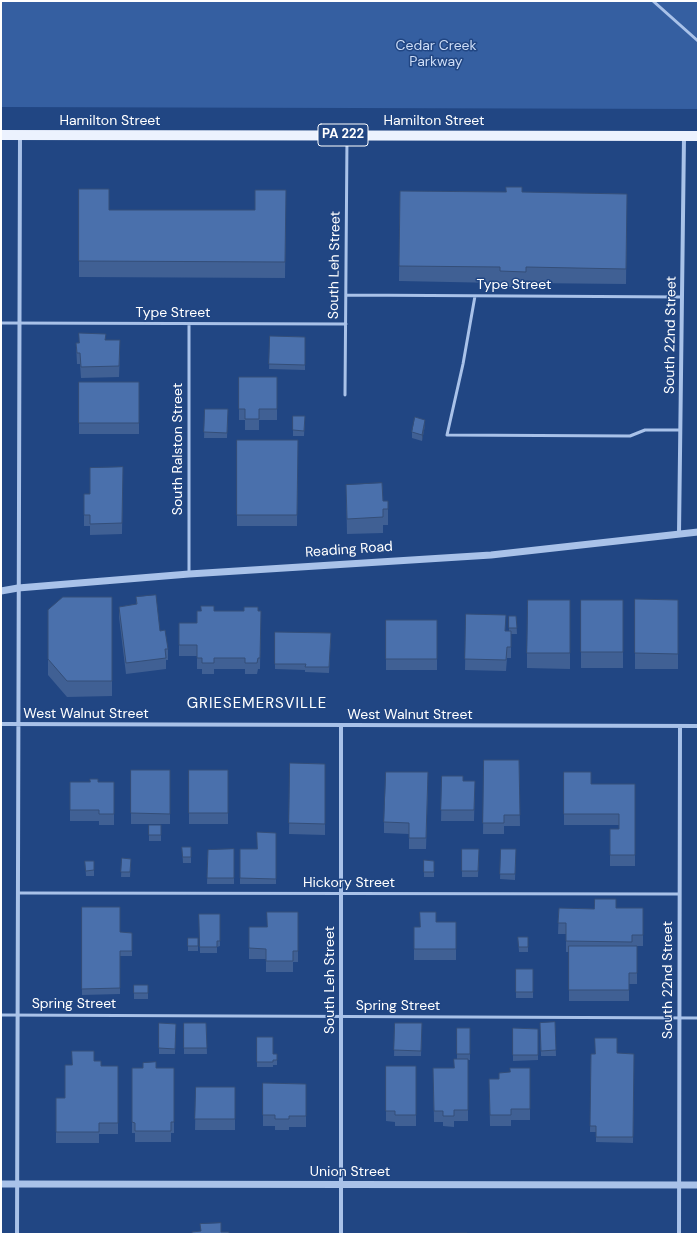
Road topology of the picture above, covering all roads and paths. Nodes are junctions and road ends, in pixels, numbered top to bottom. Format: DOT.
graph roads {
  1 [pos="654,1"];
  2 [pos="698,41"];
  3 [pos="1,135"];
  4 [pos="20,135"];
  5 [pos="347,135"];
  6 [pos="684,136"];
  7 [pos="698,136"];
  8 [pos="346,295"];
  9 [pos="475,296"];
  10 [pos="682,297"];
  11 [pos="1,324"];
  12 [pos="19,324"];
  13 [pos="189,324"];
  14 [pos="346,324"];
  15 [pos="345,395"];
  16 [pos="680,430"];
  17 [pos="698,532"];
  18 [pos="679,533"];
  19 [pos="189,574"];
  20 [pos="18,588"];
  21 [pos="1,591"];
  22 [pos="1,724"];
  23 [pos="18,724"];
  24 [pos="341,726"];
  25 [pos="680,726"];
  26 [pos="698,726"];
  27 [pos="18,893"];
  28 [pos="341,894"];
  29 [pos="679,894"];
  30 [pos="1,1015"];
  31 [pos="18,1015"];
  32 [pos="341,1016"];
  33 [pos="679,1018"];
  34 [pos="698,1018"];
  35 [pos="1,1184"];
  36 [pos="18,1184"];
  37 [pos="341,1184"];
  38 [pos="679,1185"];
  39 [pos="698,1185"];
  40 [pos="17,1234"];
  41 [pos="341,1234"];
  42 [pos="679,1234"];
  1 -- 2 [label="lane"];
  3 -- 4 [label="main road, Hamilton Street / PA 222"];
  4 -- 5 [label="main road, Hamilton Street / PA 222"];
  4 -- 12 [label="street"];
  5 -- 6 [label="main road, Hamilton Street / PA 222"];
  5 -- 8 [label="lane, South Leh Street"];
  6 -- 7 [label="main road, Hamilton Street / PA 222"];
  6 -- 10 [label="street, South 22nd Street"];
  8 -- 9 [label="lane, Type Street"];
  8 -- 14 [label="lane, South Leh Street"];
  9 -- 10 [label="lane, Type Street"];
  9 -- 16 [label="lane"];
  10 -- 16 [label="street, South 22nd Street"];
  11 -- 12 [label="lane, Type Street"];
  12 -- 13 [label="lane, Type Street"];
  12 -- 20 [label="street"];
  13 -- 14 [label="lane, Type Street"];
  13 -- 19 [label="lane, South Ralston Street"];
  14 -- 15 [label="lane, South Leh Street"];
  16 -- 18 [label="street, South 22nd Street"];
  17 -- 18 [label="street, Reading Road"];
  18 -- 19 [label="street, Reading Road"];
  19 -- 20 [label="street, Reading Road"];
  20 -- 21 [label="street, Reading Road"];
  20 -- 23 [label="street"];
  22 -- 23 [label="street, West Walnut Street"];
  23 -- 24 [label="street, West Walnut Street"];
  23 -- 27 [label="street"];
  24 -- 25 [label="street, West Walnut Street"];
  24 -- 28 [label="street, South Leh Street"];
  25 -- 26 [label="street, West Walnut Street"];
  25 -- 29 [label="street, South 22nd Street"];
  27 -- 28 [label="lane, Hickory Street"];
  27 -- 31 [label="street"];
  28 -- 29 [label="lane, Hickory Street"];
  28 -- 32 [label="street, South Leh Street"];
  29 -- 33 [label="street, South 22nd Street"];
  30 -- 31 [label="lane, Spring Street"];
  31 -- 32 [label="lane, Spring Street"];
  31 -- 36 [label="street"];
  32 -- 33 [label="lane, Spring Street"];
  32 -- 37 [label="street, South Leh Street"];
  33 -- 34 [label="lane, Spring Street"];
  33 -- 38 [label="street, South 22nd Street"];
  35 -- 36 [label="street, Union Street"];
  36 -- 37 [label="street, Union Street"];
  36 -- 40 [label="street"];
  37 -- 38 [label="street, Union Street"];
  37 -- 41 [label="street, South Leh Street"];
  38 -- 39 [label="street, Union Street"];
  38 -- 42 [label="street, South 22nd Street"];
}
